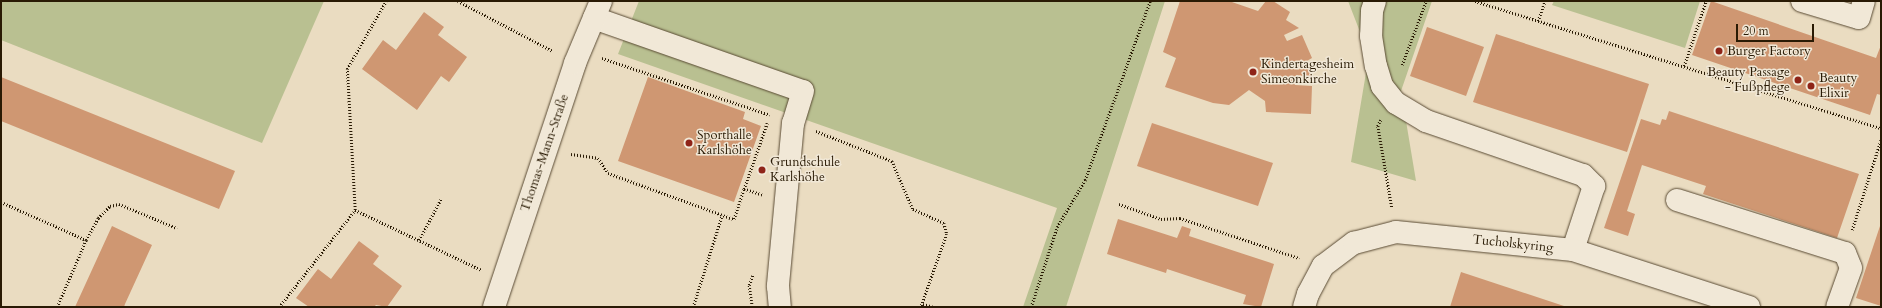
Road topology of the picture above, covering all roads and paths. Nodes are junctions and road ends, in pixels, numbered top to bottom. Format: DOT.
graph roads {
  1 [pos="386,1"];
  2 [pos="458,1"];
  3 [pos="1149,1"];
  4 [pos="1375,1"];
  5 [pos="1475,1"];
  6 [pos="1545,1"];
  7 [pos="1706,1"];
  8 [pos="1802,1"];
  9 [pos="1864,1"];
  10 [pos="1485,2"];
  11 [pos="598,10"];
  12 [pos="1538,21"];
  13 [pos="578,57"];
  14 [pos="1684,66"];
  15 [pos="770,114"];
  16 [pos="793,123"];
  17 [pos="1881,128"];
  18 [pos="1881,138"];
  19 [pos="547,147"];
  20 [pos="744,189"];
  21 [pos="763,196"];
  22 [pos="441,199"];
  23 [pos="1677,200"];
  24 [pos="1,202"];
  25 [pos="1119,204"];
  26 [pos="355,210"];
  27 [pos="722,215"];
  28 [pos="177,228"];
  29 [pos="86,240"];
  30 [pos="419,240"];
  31 [pos="1573,250"];
  32 [pos="1845,253"];
  33 [pos="1323,266"];
  34 [pos="755,270"];
  35 [pos="502,280"];
  36 [pos="922,305"];
  37 [pos="57,307"];
  38 [pos="279,307"];
  39 [pos="494,307"];
  40 [pos="693,307"];
  41 [pos="752,307"];
  42 [pos="780,307"];
  43 [pos="934,307"];
  44 [pos="1031,307"];
  45 [pos="1304,307"];
  46 [pos="1749,307"];
  47 [pos="1837,307"];
  1 -- 26 [label="path"];
  2 -- 13 [label="path"];
  3 -- 44 [label="path"];
  4 -- 31 [label="street"];
  5 -- 10 [label="path"];
  6 -- 12 [label="path"];
  7 -- 14 [label="path"];
  8 -- 9 [label="street"];
  10 -- 12 [label="path"];
  11 -- 13 [label="street, Thomas-Mann-Straße"];
  11 -- 16 [label="street"];
  12 -- 14 [label="path"];
  13 -- 15 [label="path"];
  13 -- 19 [label="street, Thomas-Mann-Straße"];
  14 -- 17 [label="path"];
  15 -- 16 [label="path"];
  15 -- 20 [label="path"];
  16 -- 36 [label="path"];
  16 -- 42 [label="street"];
  18 -- 32 [label="path"];
  19 -- 27 [label="path"];
  19 -- 35 [label="street, Thomas-Mann-Straße"];
  20 -- 21 [label="path"];
  20 -- 27 [label="path"];
  22 -- 30 [label="path"];
  23 -- 32 [label="street"];
  24 -- 29 [label="path"];
  25 -- 33 [label="path"];
  26 -- 30 [label="path"];
  26 -- 38 [label="path"];
  27 -- 40 [label="path"];
  28 -- 29 [label="path"];
  29 -- 37 [label="path"];
  30 -- 35 [label="path"];
  31 -- 33 [label="street, Tucholskyring"];
  31 -- 46 [label="street, Tucholskyring"];
  32 -- 47 [label="street"];
  33 -- 45 [label="street, Tucholskyring"];
  34 -- 41 [label="path"];
  35 -- 39 [label="street, Thomas-Mann-Straße"];
  36 -- 43 [label="path"];
}
